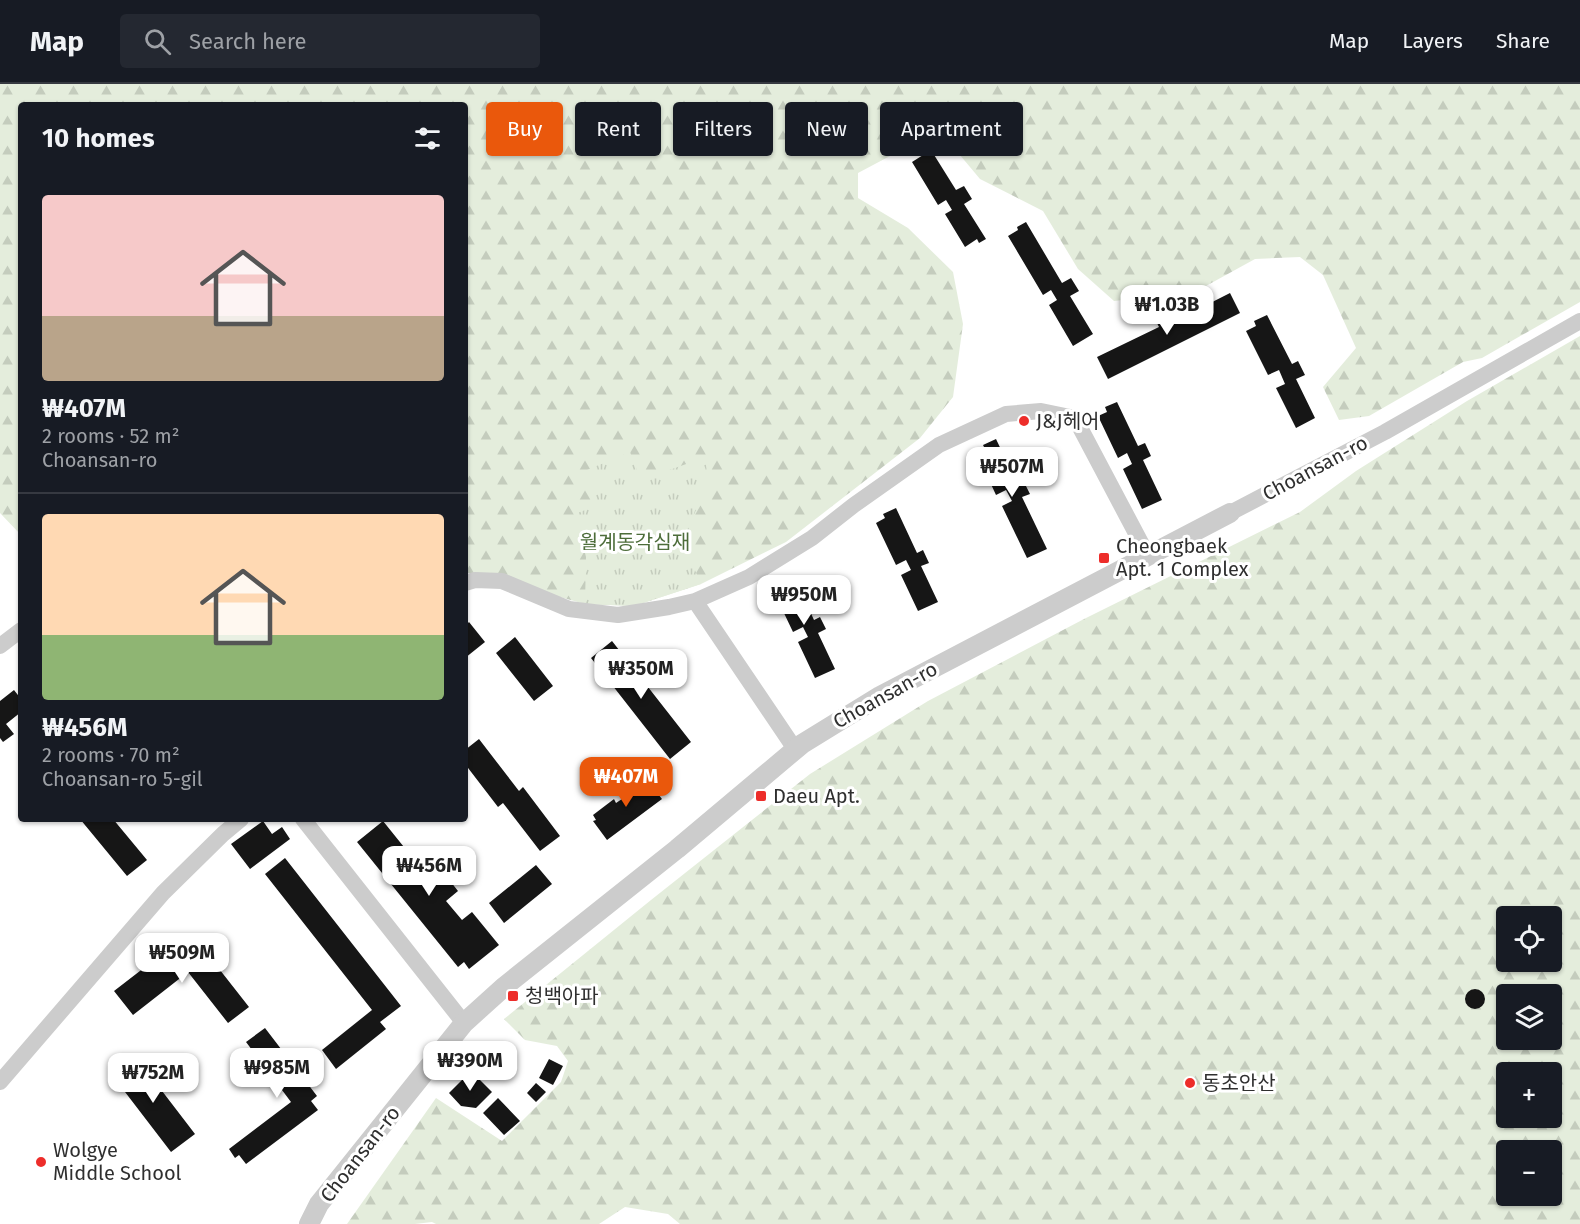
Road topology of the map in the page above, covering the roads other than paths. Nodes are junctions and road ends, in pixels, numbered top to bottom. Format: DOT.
graph roads {
  1 [pos="1580,321"];
  2 [pos="1230,513"];
  3 [pos="1148,556"];
  4 [pos="468,582"];
  5 [pos="695,601"];
  6 [pos="18,632"];
  7 [pos="0,646"];
  8 [pos="795,749"];
  9 [pos="237,822"];
  10 [pos="305,822"];
  11 [pos="464,1023"];
  12 [pos="0,1082"];
  13 [pos="309,1224"];
  1 -- 2 [label="street, Choansan-ro"];
  2 -- 3 [label="street, Choansan-ro"];
  3 -- 5 [label="street"];
  3 -- 8 [label="street, Choansan-ro"];
  4 -- 5 [label="street"];
  5 -- 8 [label="street"];
  6 -- 7 [label="street"];
  8 -- 11 [label="street, Choansan-ro"];
  9 -- 12 [label="street"];
  10 -- 11 [label="street"];
  11 -- 13 [label="street, Choansan-ro"];
}
